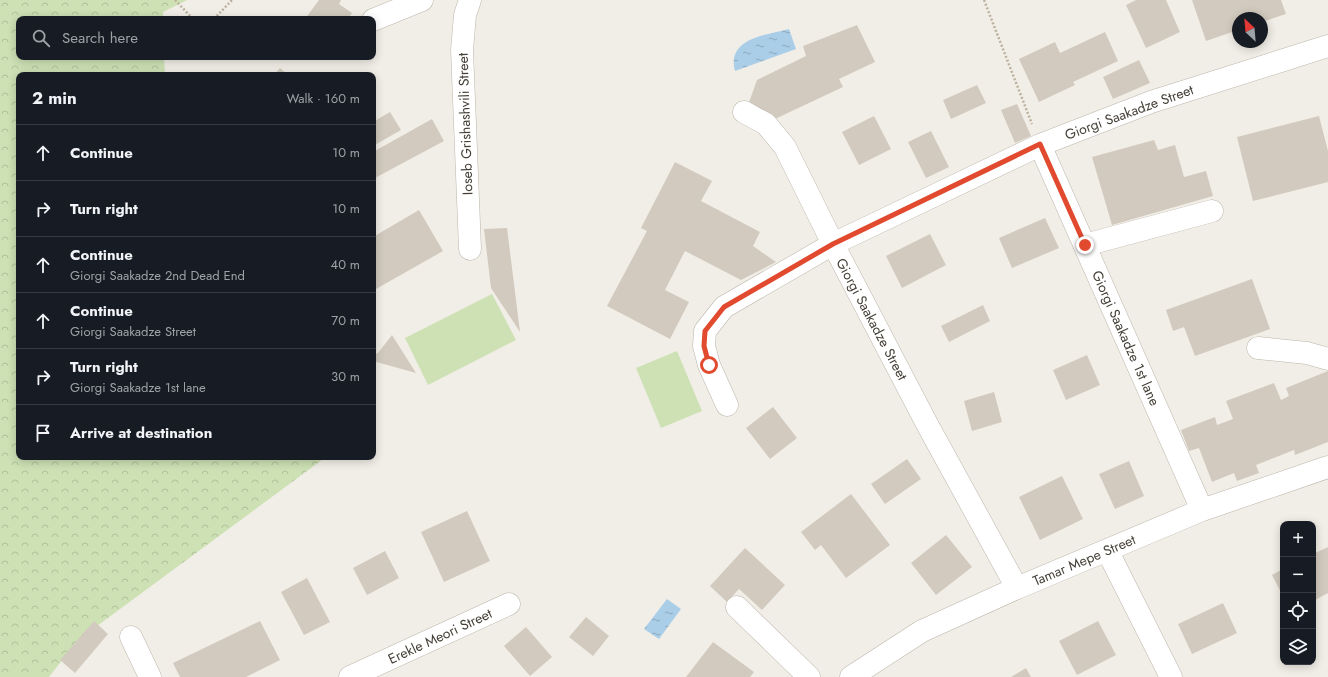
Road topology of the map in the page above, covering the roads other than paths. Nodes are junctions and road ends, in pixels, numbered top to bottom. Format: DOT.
graph roads {
  1 [pos="422,0"];
  2 [pos="470,0"];
  3 [pos="376,19"];
  4 [pos="1328,46"];
  5 [pos="744,112"];
  6 [pos="1040,144"];
  7 [pos="1212,211"];
  8 [pos="833,244"];
  9 [pos="1085,245"];
  10 [pos="470,249"];
  11 [pos="1258,348"];
  12 [pos="1328,358"];
  13 [pos="727,406"];
  14 [pos="1328,467"];
  15 [pos="1202,510"];
  16 [pos="1107,550"];
  17 [pos="1017,588"];
  18 [pos="509,604"];
  19 [pos="737,607"];
  20 [pos="131,638"];
  21 [pos="150,677"];
  22 [pos="350,677"];
  23 [pos="809,677"];
  24 [pos="851,677"];
  25 [pos="1171,677"];
  1 -- 3 [label="street"];
  2 -- 10 [label="street, Ioseb Grishashvili Street"];
  4 -- 6 [label="street, Giorgi Saakadze Street"];
  5 -- 8 [label="street"];
  6 -- 8 [label="street, Giorgi Saakadze Street"];
  6 -- 9 [label="street, Giorgi Saakadze 1st lane"];
  7 -- 9 [label="street"];
  8 -- 13 [label="street"];
  8 -- 17 [label="street, Giorgi Saakadze Street"];
  9 -- 15 [label="street, Giorgi Saakadze 1st lane"];
  11 -- 12 [label="street"];
  14 -- 15 [label="street, Tamar Mepe Street"];
  15 -- 16 [label="street, Tamar Mepe Street"];
  16 -- 17 [label="street, Tamar Mepe Street"];
  16 -- 25 [label="street"];
  17 -- 24 [label="street, Tamar Mepe Street"];
  18 -- 22 [label="street, Erekle Meori Street"];
  19 -- 23 [label="street"];
  20 -- 21 [label="street"];
}
